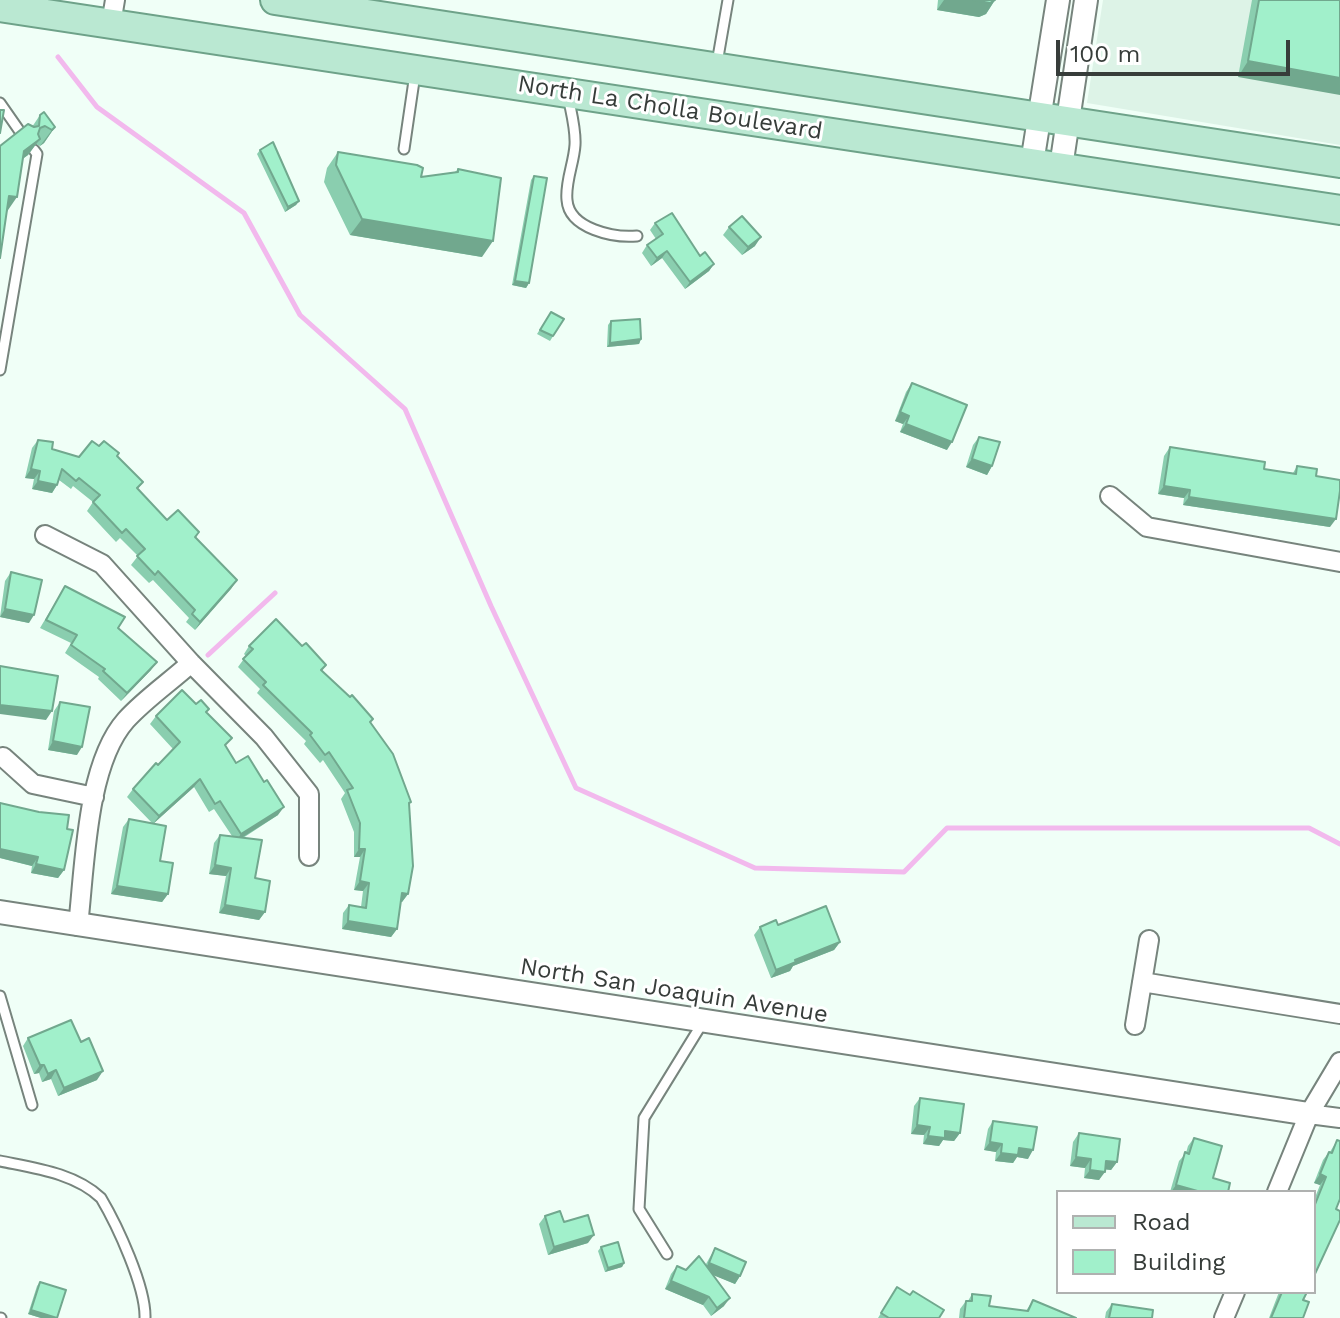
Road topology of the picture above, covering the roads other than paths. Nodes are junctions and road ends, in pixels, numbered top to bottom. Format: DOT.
graph roads {
  1 [pos="275,0"];
  2 [pos="728,0"];
  3 [pos="1058,0"];
  4 [pos="1086,0"];
  5 [pos="0,7"];
  6 [pos="113,12"];
  7 [pos="716,67"];
  8 [pos="415,70"];
  9 [pos="567,93"];
  10 [pos="0,103"];
  11 [pos="1039,116"];
  12 [pos="1068,120"];
  13 [pos="23,136"];
  14 [pos="404,149"];
  15 [pos="34,150"];
  16 [pos="1032,163"];
  17 [pos="1340,163"];
  18 [pos="1061,167"];
  19 [pos="1340,210"];
  20 [pos="637,236"];
  21 [pos="0,370"];
  22 [pos="1110,496"];
  23 [pos="45,535"];
  24 [pos="1340,562"];
  25 [pos="191,663"];
  26 [pos="3,757"];
  27 [pos="94,797"];
  28 [pos="309,856"];
  29 [pos="0,912"];
  30 [pos="78,926"];
  31 [pos="1149,940"];
  32 [pos="1142,982"];
  33 [pos="0,996"];
  34 [pos="1340,1014"];
  35 [pos="704,1022"];
  36 [pos="1135,1025"];
  37 [pos="1340,1062"];
  38 [pos="32,1105"];
  39 [pos="1309,1114"];
  40 [pos="1340,1118"];
  41 [pos="0,1161"];
  42 [pos="1278,1190"];
  43 [pos="667,1254"];
  44 [pos="1234,1294"];
  45 [pos="145,1318"];
  46 [pos="1224,1318"];
  1 -- 7 [label="main road, North La Cholla Boulevard"];
  2 -- 7 [label="lane"];
  3 -- 11 [label="street"];
  4 -- 12 [label="street"];
  5 -- 6 [label="main road, North La Cholla Boulevard"];
  6 -- 8 [label="main road, North La Cholla Boulevard"];
  7 -- 11 [label="main road, North La Cholla Boulevard"];
  8 -- 9 [label="main road, North La Cholla Boulevard"];
  8 -- 14 [label="lane"];
  9 -- 16 [label="main road, North La Cholla Boulevard"];
  9 -- 20 [label="lane"];
  10 -- 13 [label="lane"];
  11 -- 12 [label="main road, North La Cholla Boulevard"];
  11 -- 16 [label="street"];
  12 -- 17 [label="main road, North La Cholla Boulevard"];
  12 -- 18 [label="street"];
  15 -- 21 [label="lane"];
  16 -- 18 [label="main road, North La Cholla Boulevard"];
  18 -- 19 [label="main road, North La Cholla Boulevard"];
  22 -- 24 [label="street"];
  23 -- 25 [label="street"];
  25 -- 27 [label="street"];
  25 -- 28 [label="street"];
  26 -- 27 [label="street"];
  27 -- 30 [label="street"];
  29 -- 30 [label="street, North San Joaquin Avenue"];
  30 -- 35 [label="street, North San Joaquin Avenue"];
  31 -- 32 [label="street"];
  32 -- 34 [label="street"];
  32 -- 36 [label="street"];
  33 -- 38 [label="lane"];
  35 -- 39 [label="street, North San Joaquin Avenue"];
  35 -- 43 [label="lane"];
  37 -- 39 [label="street"];
  39 -- 40 [label="street, North San Joaquin Avenue"];
  39 -- 42 [label="street"];
  41 -- 45 [label="lane"];
  44 -- 46 [label="street"];
}
